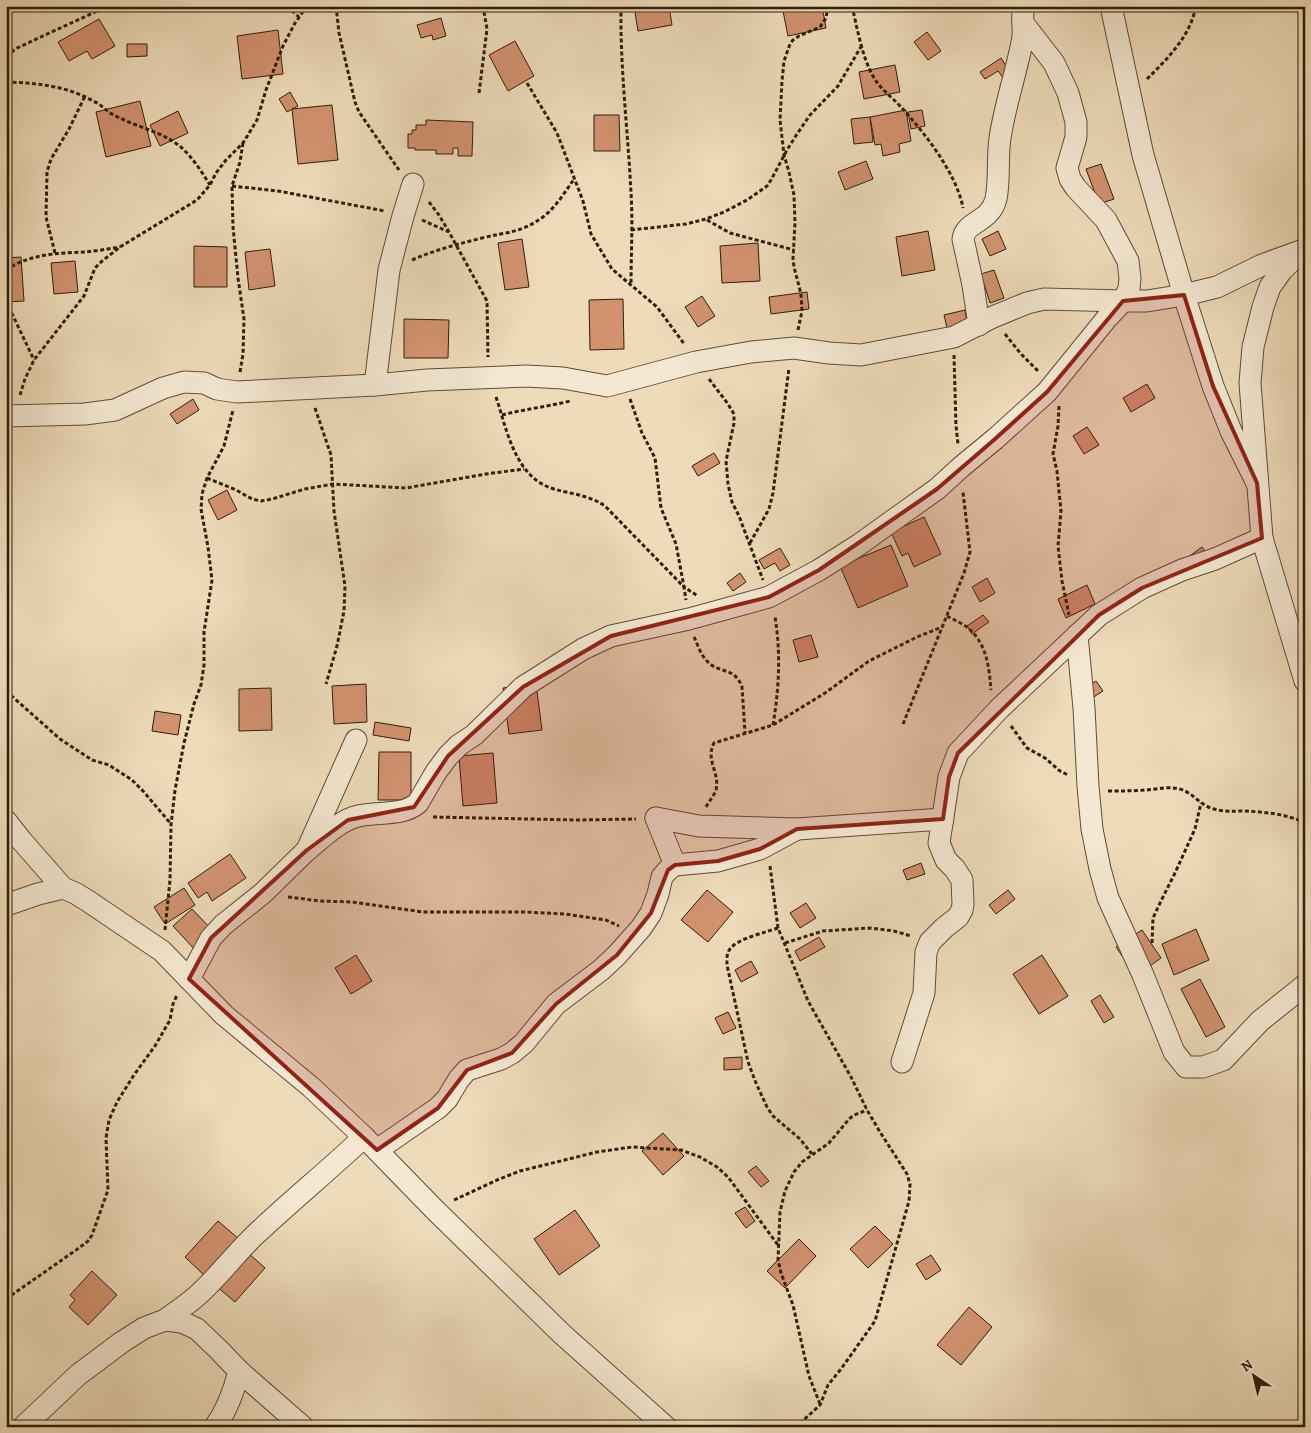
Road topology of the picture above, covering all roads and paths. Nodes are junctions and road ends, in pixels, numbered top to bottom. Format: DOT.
graph roads {
  1 [pos="108,6"];
  2 [pos="287,6"];
  3 [pos="307,6"];
  4 [pos="483,6"];
  5 [pos="621,6"];
  6 [pos="828,6"];
  7 [pos="852,6"];
  8 [pos="1111,6"];
  9 [pos="1196,6"];
  10 [pos="1023,12"];
  11 [pos="299,18"];
  12 [pos="862,45"];
  13 [pos="6,56"];
  14 [pos="6,82"];
  15 [pos="527,84"];
  16 [pos="479,93"];
  17 [pos="1130,95"];
  18 [pos="85,96"];
  19 [pos="243,143"];
  20 [pos="784,155"];
  21 [pos="574,178"];
  22 [pos="413,184"];
  23 [pos="210,185"];
  24 [pos="232,186"];
  25 [pos="403,216"];
  26 [pos="706,219"];
  27 [pos="967,229"];
  28 [pos="631,230"];
  29 [pos="449,232"];
  30 [pos="120,247"];
  31 [pos="1304,249"];
  32 [pos="794,250"];
  33 [pos="55,253"];
  34 [pos="6,270"];
  35 [pos="389,270"];
  36 [pos="630,285"];
  37 [pos="1184,295"];
  38 [pos="6,301"];
  39 [pos="1123,301"];
  40 [pos="986,321"];
  41 [pos="954,336"];
  42 [pos="794,348"];
  43 [pos="34,360"];
  44 [pos="696,362"];
  45 [pos="489,378"];
  46 [pos="626,381"];
  47 [pos="375,385"];
  48 [pos="1052,386"];
  49 [pos="308,388"];
  50 [pos="237,392"];
  51 [pos="578,398"];
  52 [pos="502,415"];
  53 [pos="10,416"];
  54 [pos="960,467"];
  55 [pos="524,469"];
  56 [pos="207,478"];
  57 [pos="1257,483"];
  58 [pos="333,484"];
  59 [pos="1262,538"];
  60 [pos="750,544"];
  61 [pos="684,587"];
  62 [pos="769,597"];
  63 [pos="947,616"];
  64 [pos="689,619"];
  65 [pos="943,627"];
  66 [pos="1077,636"];
  67 [pos="1305,681"];
  68 [pos="326,684"];
  69 [pos="6,691"];
  70 [pos="997,711"];
  71 [pos="903,724"];
  72 [pos="774,725"];
  73 [pos="745,734"];
  74 [pos="356,740"];
  75 [pos="1088,786"];
  76 [pos="1201,803"];
  77 [pos="408,810"];
  78 [pos="656,818"];
  79 [pos="943,819"];
  80 [pos="6,821"];
  81 [pos="1305,823"];
  82 [pos="171,825"];
  83 [pos="700,826"];
  84 [pos="797,829"];
  85 [pos="768,846"];
  86 [pos="307,850"];
  87 [pos="675,865"];
  88 [pos="62,888"];
  89 [pos="262,893"];
  90 [pos="6,905"];
  91 [pos="778,928"];
  92 [pos="633,937"];
  93 [pos="930,942"];
  94 [pos="785,943"];
  95 [pos="162,952"];
  96 [pos="1143,975"];
  97 [pos="189,979"];
  98 [pos="1305,984"];
  99 [pos="902,1062"];
  100 [pos="866,1110"];
  101 [pos="370,1144"];
  102 [pos="812,1154"];
  103 [pos="435,1210"];
  104 [pos="778,1245"];
  105 [pos="6,1299"];
  106 [pos="165,1320"];
  107 [pos="239,1371"];
  108 [pos="820,1405"];
  109 [pos="23,1427"];
  110 [pos="215,1427"];
  111 [pos="303,1427"];
  112 [pos="666,1427"];
  113 [pos="796,1427"];
  1 -- 13 [label="path"];
  2 -- 11 [label="path"];
  3 -- 11 [label="path"];
  4 -- 16 [label="path"];
  5 -- 28 [label="path"];
  6 -- 20 [label="path"];
  7 -- 12 [label="path"];
  8 -- 17 [label="street"];
  9 -- 17 [label="path"];
  10 -- 27 [label="street"];
  10 -- 39 [label="street"];
  11 -- 19 [label="path"];
  12 -- 20 [label="path"];
  12 -- 27 [label="path"];
  14 -- 18 [label="path"];
  15 -- 21 [label="path"];
  17 -- 37 [label="street"];
  18 -- 23 [label="path"];
  18 -- 33 [label="path"];
  19 -- 23 [label="path"];
  19 -- 24 [label="path"];
  20 -- 26 [label="path"];
  20 -- 32 [label="path"];
  21 -- 35 [label="path"];
  21 -- 36 [label="path"];
  22 -- 25 [label="street"];
  23 -- 30 [label="path"];
  24 -- 25 [label="path"];
  24 -- 50 [label="path"];
  25 -- 29 [label="path"];
  25 -- 35 [label="street"];
  26 -- 28 [label="path"];
  26 -- 32 [label="path"];
  27 -- 40 [label="street"];
  28 -- 36 [label="path"];
  30 -- 33 [label="path"];
  30 -- 43 [label="path"];
  31 -- 37 [label="street"];
  31 -- 57 [label="street"];
  32 -- 42 [label="path"];
  33 -- 34 [label="path"];
  35 -- 47 [label="street"];
  36 -- 44 [label="path"];
  37 -- 39 [label="street"];
  37 -- 57 [label="street"];
  38 -- 43 [label="path"];
  39 -- 40 [label="street"];
  39 -- 48 [label="street"];
  40 -- 41 [label="street"];
  40 -- 48 [label="path"];
  41 -- 42 [label="street"];
  41 -- 54 [label="path"];
  42 -- 44 [label="street"];
  42 -- 60 [label="path"];
  43 -- 53 [label="path"];
  44 -- 46 [label="street"];
  44 -- 60 [label="path"];
  45 -- 46 [label="street"];
  45 -- 47 [label="street"];
  45 -- 52 [label="path"];
  46 -- 61 [label="path"];
  47 -- 49 [label="street"];
  48 -- 54 [label="street"];
  48 -- 66 [label="path"];
  49 -- 50 [label="street"];
  49 -- 58 [label="path"];
  50 -- 53 [label="street"];
  50 -- 56 [label="path"];
  51 -- 52 [label="path"];
  52 -- 55 [label="path"];
  54 -- 62 [label="street"];
  54 -- 63 [label="path"];
  55 -- 58 [label="path"];
  55 -- 61 [label="path"];
  56 -- 58 [label="path"];
  56 -- 82 [label="path"];
  57 -- 59 [label="street"];
  58 -- 68 [label="path"];
  59 -- 66 [label="street"];
  59 -- 67 [label="street"];
  60 -- 62 [label="path"];
  61 -- 64 [label="path"];
  62 -- 64 [label="street"];
  62 -- 72 [label="path"];
  63 -- 65 [label="path"];
  63 -- 70 [label="path"];
  64 -- 73 [label="path"];
  64 -- 77 [label="street"];
  65 -- 71 [label="path"];
  65 -- 72 [label="path"];
  66 -- 70 [label="street"];
  66 -- 75 [label="street"];
  69 -- 82 [label="path"];
  70 -- 75 [label="path"];
  70 -- 79 [label="street"];
  72 -- 73 [label="path"];
  73 -- 83 [label="path"];
  74 -- 86 [label="street"];
  75 -- 76 [label="path"];
  75 -- 96 [label="street"];
  76 -- 81 [label="path"];
  76 -- 96 [label="path"];
  77 -- 78 [label="path"];
  77 -- 86 [label="street"];
  78 -- 83 [label="street"];
  78 -- 87 [label="street"];
  79 -- 84 [label="street"];
  79 -- 93 [label="street"];
  80 -- 88 [label="street"];
  82 -- 95 [label="path"];
  83 -- 84 [label="street"];
  84 -- 85 [label="street"];
  85 -- 87 [label="street"];
  85 -- 91 [label="path"];
  86 -- 89 [label="street"];
  87 -- 92 [label="street"];
  88 -- 90 [label="street"];
  88 -- 95 [label="street"];
  89 -- 92 [label="path"];
  89 -- 97 [label="street"];
  91 -- 94 [label="path"];
  91 -- 102 [label="path"];
  92 -- 101 [label="street"];
  93 -- 94 [label="path"];
  93 -- 99 [label="street"];
  94 -- 100 [label="path"];
  95 -- 97 [label="street"];
  96 -- 98 [label="street"];
  97 -- 101 [label="street"];
  97 -- 105 [label="path"];
  100 -- 102 [label="path"];
  100 -- 108 [label="path"];
  101 -- 103 [label="street"];
  101 -- 106 [label="street"];
  102 -- 104 [label="path"];
  103 -- 104 [label="path"];
  103 -- 112 [label="street"];
  104 -- 108 [label="path"];
  106 -- 107 [label="street"];
  106 -- 109 [label="street"];
  107 -- 110 [label="street"];
  107 -- 111 [label="street"];
  108 -- 113 [label="path"];
}
